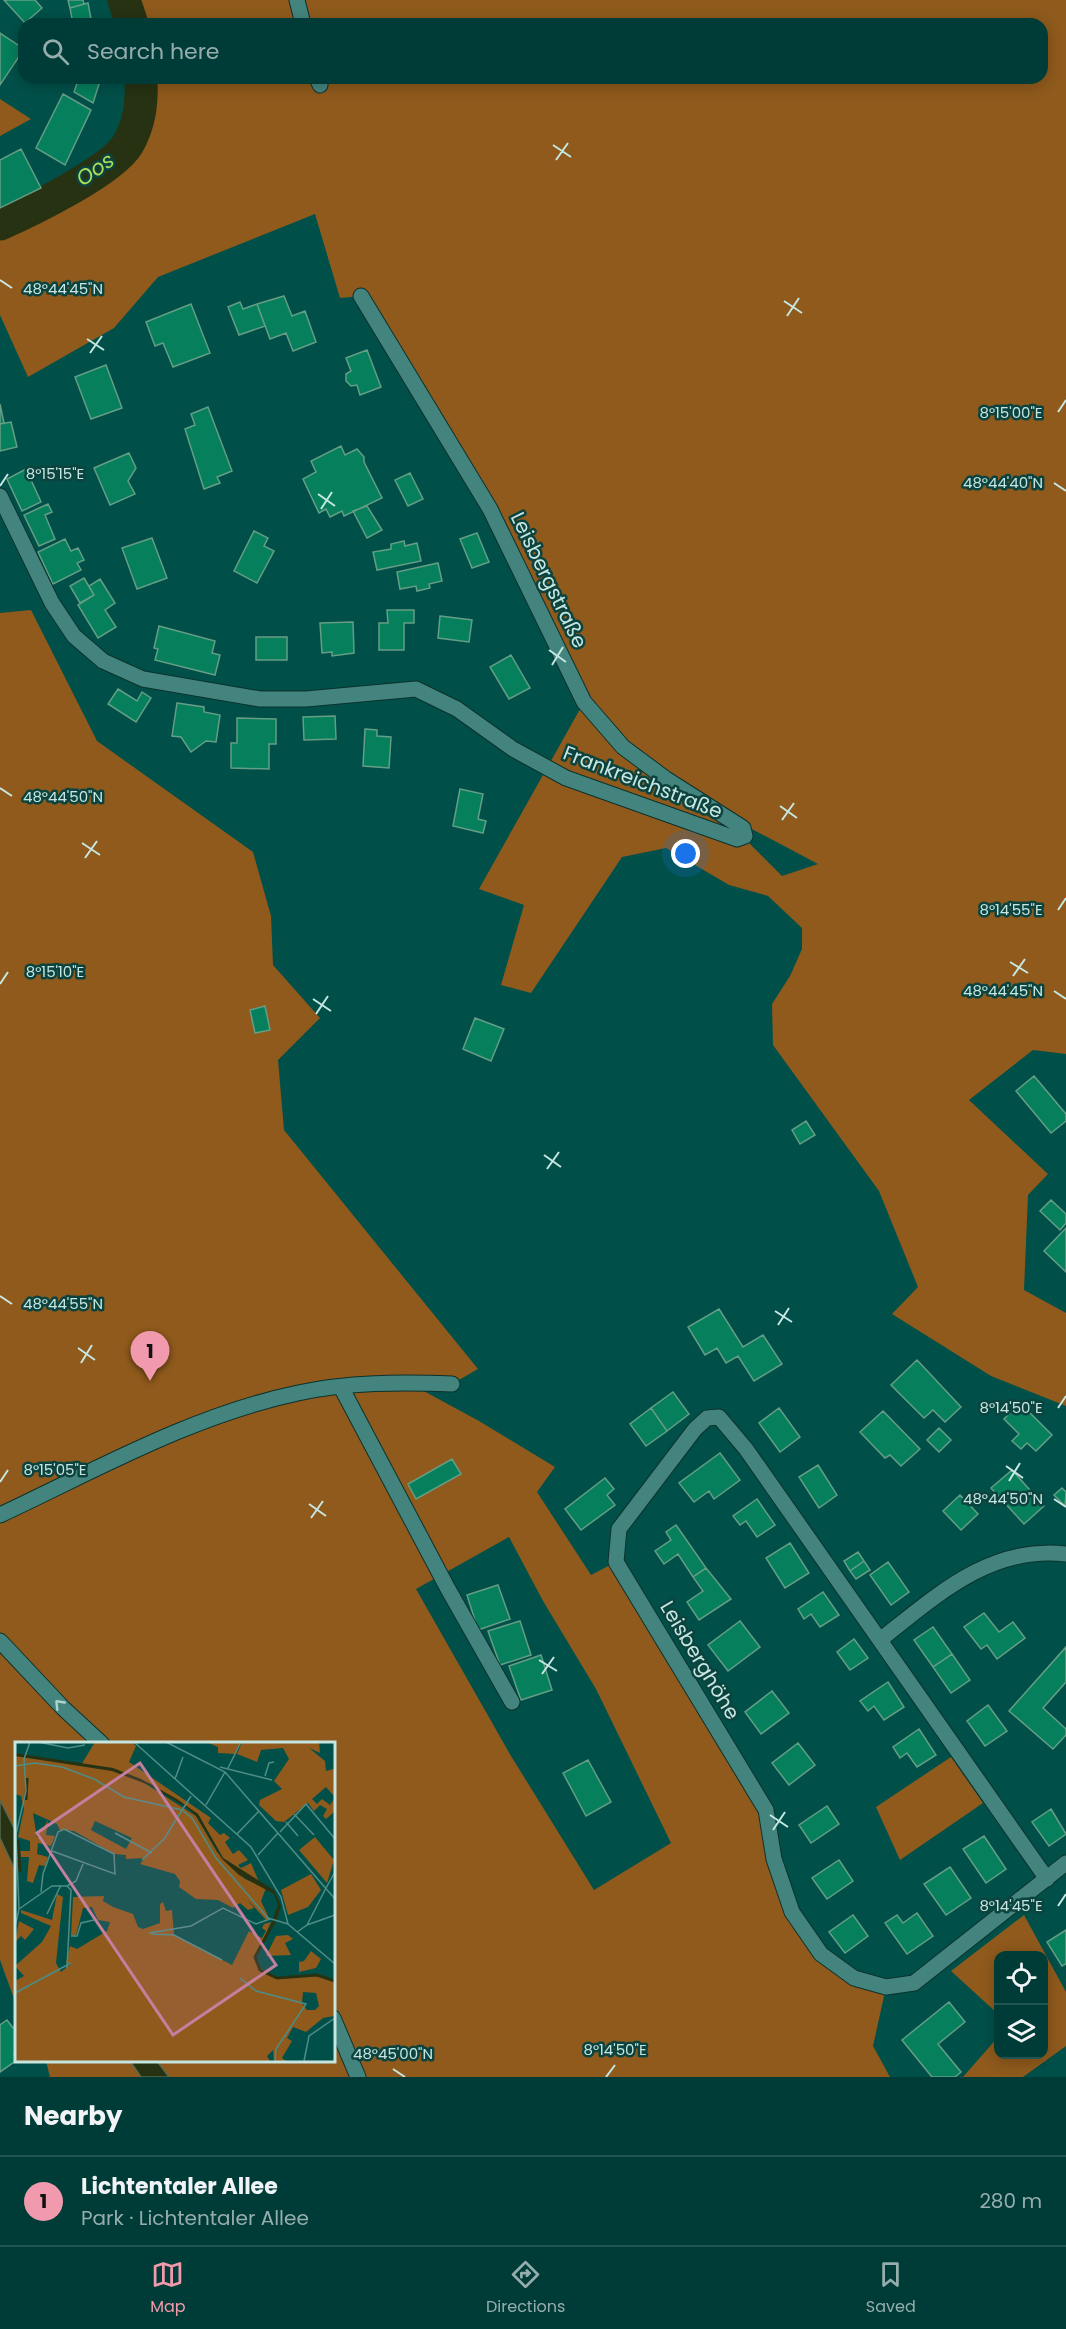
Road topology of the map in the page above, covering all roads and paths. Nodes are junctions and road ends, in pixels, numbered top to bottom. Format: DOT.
graph roads {
  1 [pos="297,0"];
  2 [pos="302,18"];
  3 [pos="361,296"];
  4 [pos="0,496"];
  5 [pos="745,836"];
  6 [pos="452,1384"];
  7 [pos="341,1387"];
  8 [pos="0,1515"];
  9 [pos="1066,1554"];
  10 [pos="880,1640"];
  11 [pos="0,1641"];
  12 [pos="512,1702"];
  13 [pos="100,1742"];
  14 [pos="1066,1863"];
  15 [pos="1047,1879"];
  16 [pos="334,2020"];
  17 [pos="358,2077"];
  1 -- 2 [label="street"];
  3 -- 5 [label="street, Leisbergstraße"];
  4 -- 5 [label="street, Frankreichstraße"];
  6 -- 7 [label="street"];
  7 -- 8 [label="street"];
  7 -- 12 [label="street"];
  9 -- 10 [label="street"];
  10 -- 15 [label="street, Leisberghöhe"];
  10 -- 15 [label="street, Leisberghöhe"];
  13 -- 11 [label="street, one-way"];
  14 -- 15 [label="street, Leisberghöhe"];
  16 -- 17 [label="street"];
}
